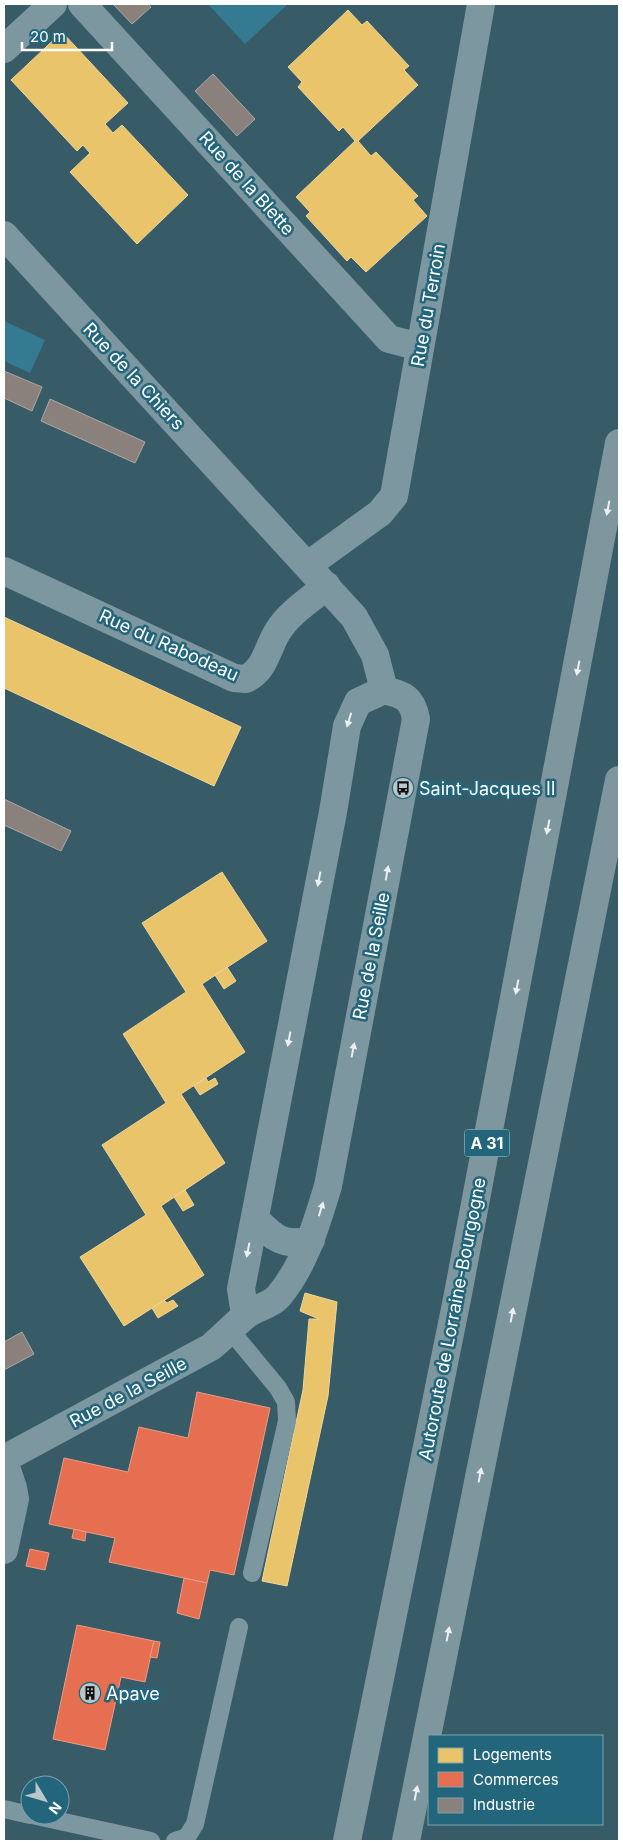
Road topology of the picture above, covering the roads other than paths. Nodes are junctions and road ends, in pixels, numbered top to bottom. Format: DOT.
graph roads {
  1 [pos="53,4"];
  2 [pos="82,4"];
  3 [pos="481,4"];
  4 [pos="4,49"];
  5 [pos="4,235"];
  6 [pos="420,347"];
  7 [pos="619,443"];
  8 [pos="308,565"];
  9 [pos="4,571"];
  10 [pos="328,586"];
  11 [pos="384,690"];
  12 [pos="619,780"];
  13 [pos="255,1218"];
  14 [pos="311,1240"];
  15 [pos="238,1323"];
  16 [pos="4,1460"];
  17 [pos="4,1550"];
  18 [pos="252,1573"];
  19 [pos="239,1627"];
  20 [pos="4,1809"];
  21 [pos="20,1813"];
  22 [pos="70,1823"];
  23 [pos="151,1841"];
  24 [pos="175,1841"];
  25 [pos="347,1841"];
  26 [pos="406,1841"];
  1 -- 4 [label="street"];
  2 -- 6 [label="street, Rue de la Blette"];
  3 -- 6 [label="street, Rue du Terroin"];
  5 -- 8 [label="street, Rue de la Chiers"];
  6 -- 8 [label="street, Rue du Terroin"];
  7 -- 25 [label="highway, Autoroute de Lorraine-Bourgogne / A 31, one-way"];
  8 -- 10 [label="street"];
  9 -- 10 [label="street, Rue du Rabodeau"];
  10 -- 11 [label="street"];
  11 -- 13 [label="street, one-way"];
  14 -- 11 [label="street, Rue de la Seille, one-way"];
  26 -- 12 [label="highway, one-way"];
  13 -- 14 [label="street"];
  13 -- 15 [label="street, one-way"];
  14 -- 15 [label="street, Rue de la Seille"];
  15 -- 16 [label="street, Rue de la Seille"];
  15 -- 18 [label="lane"];
  16 -- 17 [label="street"];
  19 -- 24 [label="lane"];
  20 -- 21 [label="lane"];
  22 -- 23 [label="lane"];
}
